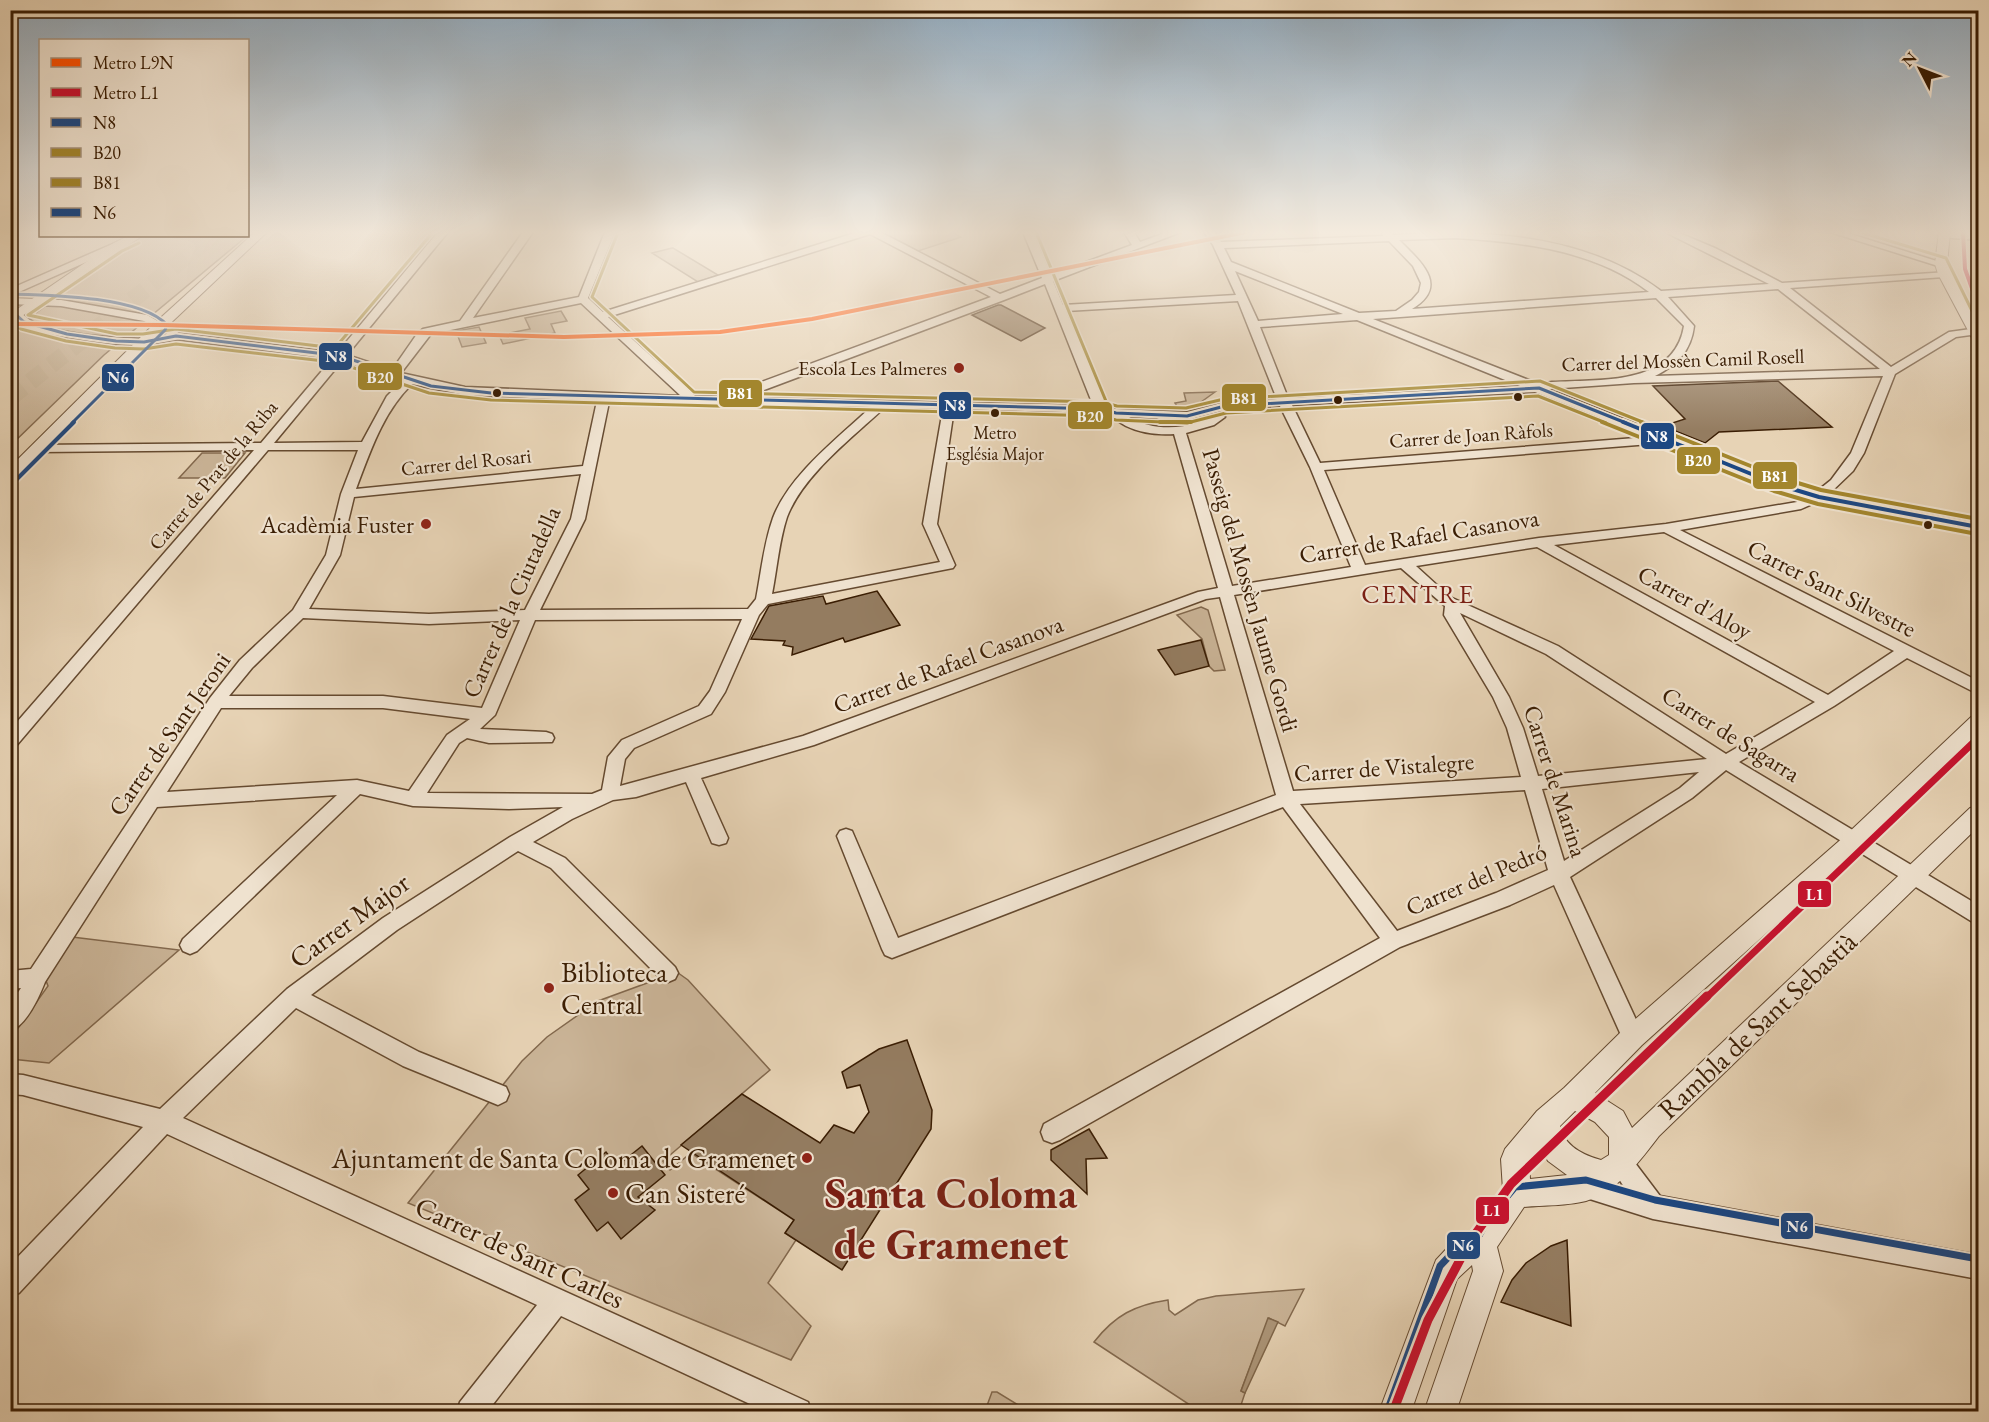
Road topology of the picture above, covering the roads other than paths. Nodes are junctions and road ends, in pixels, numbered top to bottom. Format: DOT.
graph roads {
  1 [pos="39,298"];
  2 [pos="189,298"];
  3 [pos="387,298"];
  4 [pos="482,298"];
  5 [pos="656,298"];
  6 [pos="999,298"];
  7 [pos="1054,298"];
  8 [pos="1235,298"];
  9 [pos="1242,298"];
  10 [pos="1316,298"];
  11 [pos="1422,298"];
  12 [pos="1617,298"];
  13 [pos="1665,298"];
  14 [pos="1796,298"];
  15 [pos="1959,298"];
  16 [pos="583,299"];
  17 [pos="10,301"];
  18 [pos="35,301"];
  19 [pos="1058,308"];
  20 [pos="13,314"];
  21 [pos="1394,315"];
  22 [pos="600,316"];
  23 [pos="1362,316"];
  24 [pos="465,322"];
  25 [pos="1254,324"];
  26 [pos="160,325"];
  27 [pos="1977,333"];
  28 [pos="176,336"];
  29 [pos="144,342"];
  30 [pos="338,356"];
  31 [pos="1891,372"];
  32 [pos="395,374"];
  33 [pos="410,380"];
  34 [pos="1634,380"];
  35 [pos="1539,388"];
  36 [pos="604,398"];
  37 [pos="691,399"];
  38 [pos="724,400"];
  39 [pos="1284,402"];
  40 [pos="880,405"];
  41 [pos="949,406"];
  42 [pos="1225,406"];
  43 [pos="1101,410"];
  44 [pos="1116,413"];
  45 [pos="1182,416"];
  46 [pos="1196,427"];
  47 [pos="1154,430"];
  48 [pos="1179,430"];
  49 [pos="1665,440"];
  50 [pos="265,446"];
  51 [pos="366,446"];
  52 [pos="39,448"];
  53 [pos="1316,467"];
  54 [pos="589,469"];
  55 [pos="10,476"];
  56 [pos="348,494"];
  57 [pos="1819,497"];
  58 [pos="1978,527"];
  59 [pos="1666,528"];
  60 [pos="1539,542"];
  61 [pos="1403,562"];
  62 [pos="1359,569"];
  63 [pos="1226,591"];
  64 [pos="763,600"];
  65 [pos="1452,604"];
  66 [pos="299,613"];
  67 [pos="752,614"];
  68 [pos="530,615"];
  69 [pos="1906,651"];
  70 [pos="1978,688"];
  71 [pos="216,702"];
  72 [pos="1828,702"];
  73 [pos="487,715"];
  74 [pos="1978,722"];
  75 [pos="464,731"];
  76 [pos="546,738"];
  77 [pos="808,741"];
  78 [pos="10,742"];
  79 [pos="1727,763"];
  80 [pos="692,774"];
  81 [pos="1533,783"];
  82 [pos="357,787"];
  83 [pos="604,797"];
  84 [pos="413,798"];
  85 [pos="1286,798"];
  86 [pos="154,800"];
  87 [pos="1978,814"];
  88 [pos="846,836"];
  89 [pos="719,838"];
  90 [pos="1854,841"];
  91 [pos="517,842"];
  92 [pos="1559,874"];
  93 [pos="1916,876"];
  94 [pos="1978,915"];
  95 [pos="1393,941"];
  96 [pos="190,945"];
  97 [pos="668,973"];
  98 [pos="37,977"];
  99 [pos="10,980"];
  100 [pos="294,996"];
  101 [pos="10,1022"];
  102 [pos="1633,1037"];
  103 [pos="10,1084"];
  104 [pos="498,1094"];
  105 [pos="1573,1097"];
  106 [pos="1546,1120"];
  107 [pos="164,1121"];
  108 [pos="1052,1132"];
  109 [pos="1604,1175"];
  110 [pos="1517,1194"];
  111 [pos="1653,1207"];
  112 [pos="1482,1245"];
  113 [pos="1978,1267"];
  114 [pos="10,1284"];
  115 [pos="556,1302"];
  116 [pos="470,1412"];
  117 [pos="798,1412"];
  118 [pos="1395,1412"];
  119 [pos="1440,1412"];
  1 -- 18 [label="street"];
  2 -- 26 [label="street"];
  3 -- 30 [label="street, Carrer de Prat de la Riba"];
  4 -- 24 [label="street"];
  5 -- 22 [label="street"];
  6 -- 38 [label="street"];
  7 -- 19 [label="street"];
  8 -- 19 [label="street"];
  9 -- 25 [label="street"];
  10 -- 23 [label="street"];
  11 -- 21 [label="street"];
  12 -- 21 [label="street"];
  13 -- 34 [label="street"];
  14 -- 31 [label="street"];
  15 -- 27 [label="street"];
  16 -- 22 [label="street"];
  16 -- 24 [label="street"];
  17 -- 18 [label="street"];
  18 -- 20 [label="street"];
  18 -- 26 [label="street"];
  19 -- 43 [label="street"];
  20 -- 29 [label="street"];
  21 -- 23 [label="street"];
  22 -- 37 [label="street"];
  23 -- 25 [label="street"];
  23 -- 35 [label="street"];
  24 -- 32 [label="street"];
  25 -- 39 [label="street"];
  26 -- 28 [label="street"];
  26 -- 29 [label="street"];
  27 -- 31 [label="street"];
  28 -- 29 [label="street"];
  28 -- 30 [label="street, Carrer del Mossèn Camil Rosell"];
  29 -- 52 [label="street"];
  30 -- 32 [label="street, Carrer del Mossèn Camil Rosell"];
  30 -- 50 [label="street, Carrer de Prat de la Riba"];
  31 -- 34 [label="street, Carrer del Mossèn Camil Rosell"];
  31 -- 57 [label="street, Carrer de Rafael Casanova"];
  32 -- 33 [label="street, Carrer del Mossèn Camil Rosell"];
  33 -- 36 [label="street, Carrer del Mossèn Camil Rosell"];
  33 -- 51 [label="street, Carrer de Sant Jeroni"];
  34 -- 35 [label="street, Carrer del Mossèn Camil Rosell"];
  35 -- 39 [label="street, Carrer del Mossèn Camil Rosell"];
  35 -- 49 [label="street"];
  36 -- 37 [label="street, Carrer del Mossèn Camil Rosell"];
  36 -- 54 [label="street, Carrer de la Ciutadella"];
  37 -- 38 [label="street, Carrer del Mossèn Camil Rosell"];
  38 -- 40 [label="street, Carrer del Mossèn Camil Rosell"];
  39 -- 42 [label="street, Carrer del Mossèn Camil Rosell"];
  39 -- 53 [label="street"];
  40 -- 41 [label="street, Carrer del Mossèn Camil Rosell"];
  40 -- 64 [label="street"];
  41 -- 43 [label="street, Carrer del Mossèn Camil Rosell"];
  41 -- 64 [label="street"];
  42 -- 45 [label="street, Carrer del Mossèn Camil Rosell"];
  42 -- 46 [label="street, Carrer del Mossèn Camil Rosell"];
  43 -- 44 [label="street, Carrer del Mossèn Camil Rosell"];
  44 -- 45 [label="street, Carrer del Mossèn Camil Rosell"];
  44 -- 47 [label="street, Carrer del Mossèn Camil Rosell"];
  45 -- 46 [label="street"];
  45 -- 47 [label="street"];
  46 -- 48 [label="street, Carrer del Mossèn Camil Rosell"];
  47 -- 48 [label="street, Carrer del Mossèn Camil Rosell"];
  48 -- 63 [label="street, Passeig del Mossèn Jaume Gordi"];
  49 -- 53 [label="street, Carrer de Joan Ràfols"];
  49 -- 57 [label="street"];
  50 -- 51 [label="street"];
  50 -- 52 [label="street"];
  50 -- 78 [label="street, Carrer de Prat de la Riba"];
  51 -- 56 [label="street, Carrer de Sant Jeroni"];
  52 -- 55 [label="street"];
  53 -- 62 [label="street"];
  54 -- 56 [label="street, Carrer del Rosari"];
  54 -- 68 [label="street, Carrer de la Ciutadella"];
  56 -- 66 [label="street, Carrer de Sant Jeroni"];
  57 -- 58 [label="street"];
  57 -- 59 [label="street, Carrer de Rafael Casanova"];
  59 -- 60 [label="street, Carrer de Rafael Casanova"];
  59 -- 69 [label="street, Carrer Sant Silvestre"];
  60 -- 61 [label="street, Carrer de Rafael Casanova"];
  60 -- 72 [label="street, Carrer d'Aloy"];
  61 -- 62 [label="street, Carrer de Rafael Casanova"];
  61 -- 65 [label="street"];
  62 -- 63 [label="street, Carrer de Rafael Casanova"];
  63 -- 77 [label="street, Carrer de Rafael Casanova"];
  63 -- 85 [label="street, Passeig del Mossèn Jaume Gordi"];
  64 -- 67 [label="street"];
  65 -- 79 [label="street, Carrer de Sagarra"];
  65 -- 81 [label="street, Carrer de Marina"];
  66 -- 68 [label="street"];
  66 -- 71 [label="street, Carrer de Sant Jeroni"];
  67 -- 68 [label="street"];
  67 -- 83 [label="street"];
  68 -- 73 [label="street, Carrer de la Ciutadella"];
  69 -- 70 [label="street, Carrer Sant Silvestre"];
  69 -- 72 [label="street, Carrer del Pedró"];
  71 -- 73 [label="street"];
  71 -- 86 [label="street, Carrer de Sant Jeroni"];
  72 -- 79 [label="street, Carrer del Pedró"];
  73 -- 75 [label="street, Carrer de la Ciutadella"];
  74 -- 90 [label="street"];
  75 -- 76 [label="street"];
  75 -- 84 [label="street, Carrer de la Ciutadella"];
  77 -- 80 [label="street, Carrer Major"];
  79 -- 81 [label="street, Carrer de Vistalegre"];
  79 -- 90 [label="street, Carrer de Sagarra"];
  79 -- 92 [label="street, Carrer del Pedró"];
  80 -- 83 [label="street, Carrer Major"];
  80 -- 89 [label="street"];
  81 -- 85 [label="street, Carrer de Vistalegre"];
  81 -- 92 [label="street, Carrer de Marina"];
  82 -- 84 [label="street"];
  82 -- 86 [label="street"];
  82 -- 96 [label="street"];
  83 -- 84 [label="street"];
  83 -- 91 [label="street, Carrer Major"];
  85 -- 88 [label="street, Carrer de Vistalegre"];
  85 -- 95 [label="street"];
  86 -- 98 [label="street, Carrer de Sant Jeroni"];
  87 -- 93 [label="street, Rambla de Sant Sebastià"];
  90 -- 93 [label="street, Carrer de Sagarra"];
  90 -- 102 [label="street"];
  91 -- 97 [label="street"];
  91 -- 100 [label="street, Carrer Major"];
  92 -- 95 [label="street, Carrer del Pedró"];
  92 -- 102 [label="street, Carrer de Marina"];
  93 -- 94 [label="street, Carrer de Sagarra"];
  93 -- 109 [label="street, Rambla de Sant Sebastià"];
  95 -- 108 [label="street, Carrer del Pedró"];
  98 -- 99 [label="street"];
  98 -- 101 [label="street, Carrer de Sant Jeroni"];
  100 -- 104 [label="street"];
  100 -- 107 [label="street, Carrer Major"];
  102 -- 105 [label="street"];
  103 -- 107 [label="street, Carrer de Sant Carles"];
  105 -- 106 [label="street"];
  105 -- 109 [label="street"];
  106 -- 109 [label="street"];
  106 -- 110 [label="street"];
  107 -- 114 [label="street, Carrer Major"];
  107 -- 115 [label="street, Carrer de Sant Carles"];
  109 -- 110 [label="street"];
  109 -- 111 [label="street"];
  109 -- 111 [label="street"];
  110 -- 112 [label="street"];
  111 -- 113 [label="street"];
  112 -- 118 [label="street"];
  112 -- 119 [label="street"];
  115 -- 116 [label="street"];
  115 -- 117 [label="street, Carrer de Sant Carles"];
}
